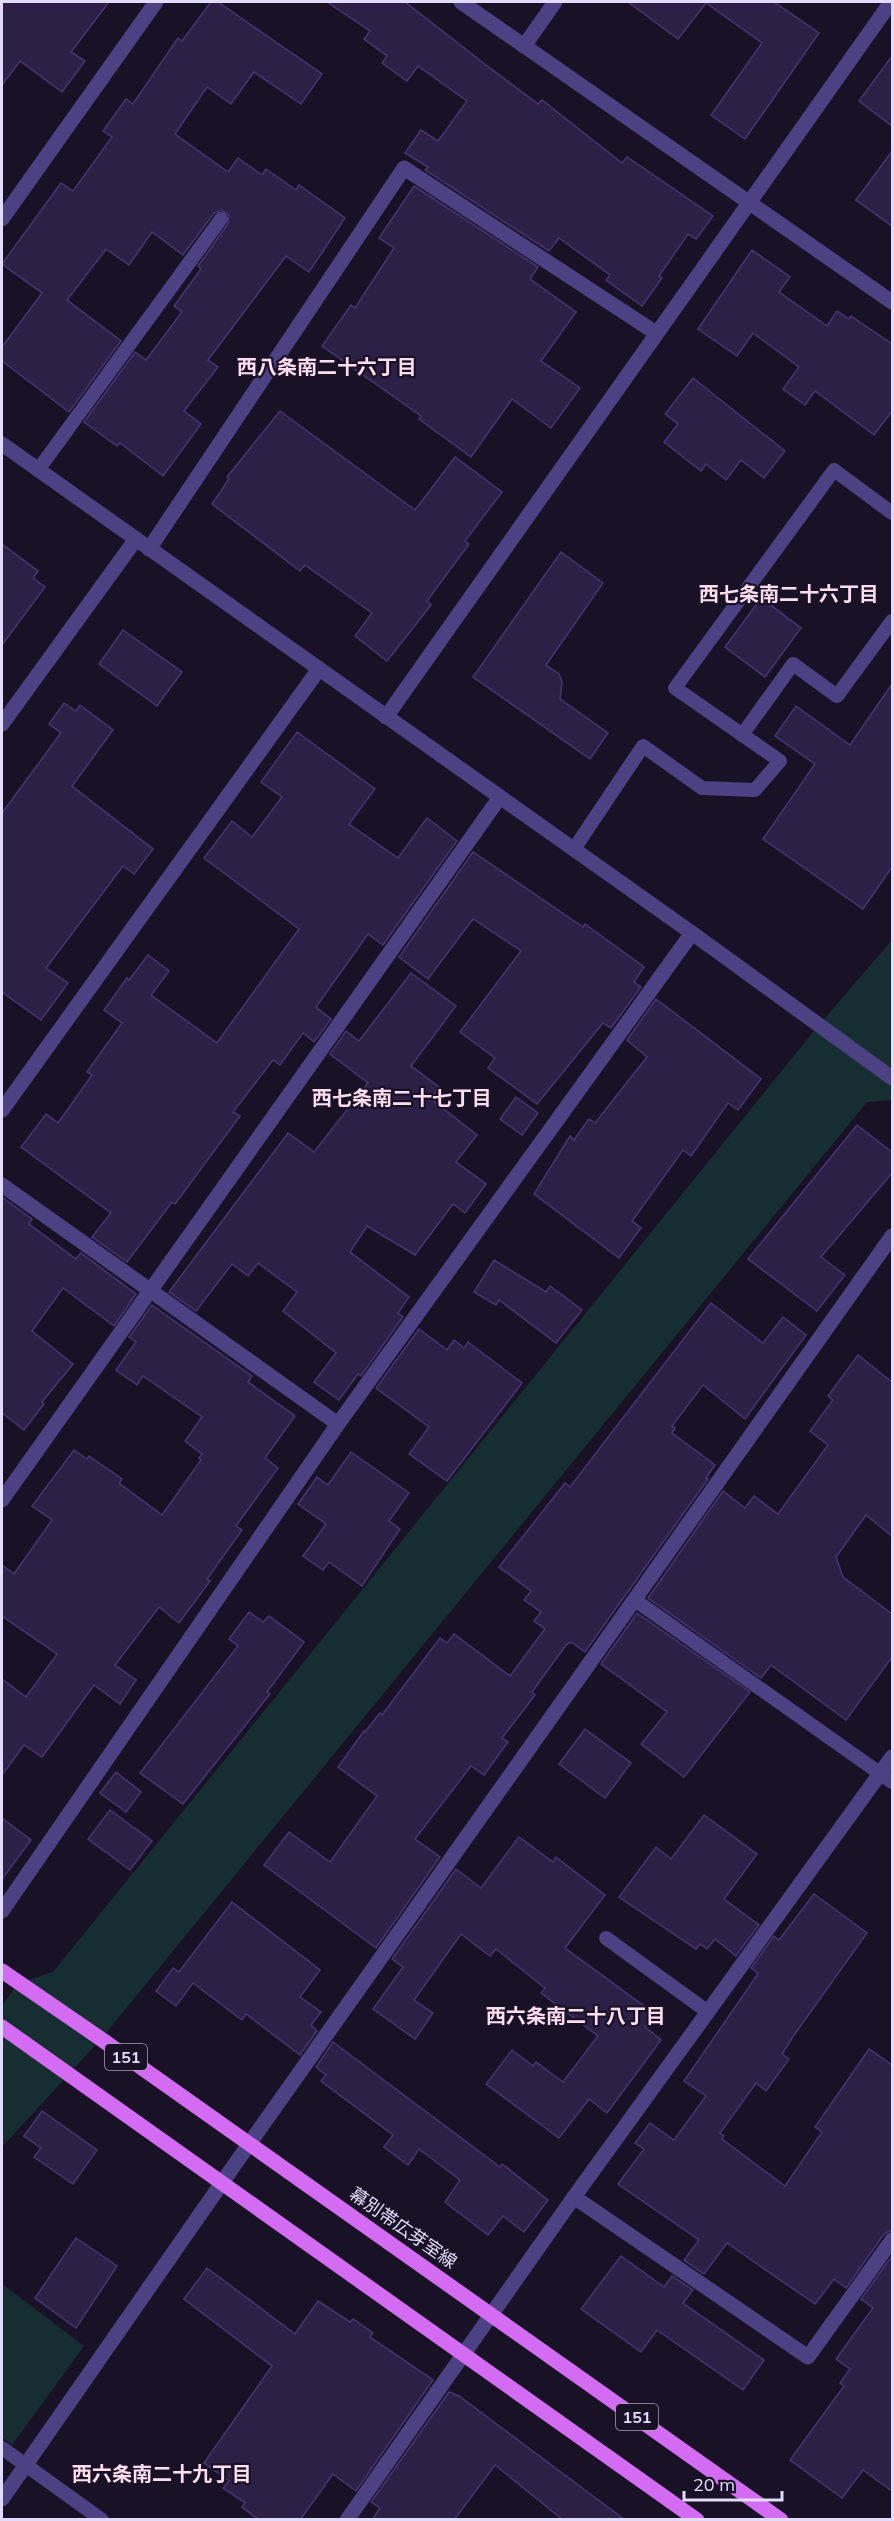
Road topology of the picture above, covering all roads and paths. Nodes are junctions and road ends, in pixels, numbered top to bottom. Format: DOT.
graph roads {
  1 [pos="156,2"];
  2 [pos="461,2"];
  3 [pos="555,2"];
  4 [pos="891,2"];
  5 [pos="524,45"];
  6 [pos="748,201"];
  7 [pos="2,219"];
  8 [pos="221,219"];
  9 [pos="892,302"];
  10 [pos="656,333"];
  11 [pos="2,444"];
  12 [pos="38,470"];
  13 [pos="892,513"];
  14 [pos="136,539"];
  15 [pos="149,549"];
  16 [pos="892,621"];
  17 [pos="319,669"];
  18 [pos="386,717"];
  19 [pos="2,724"];
  20 [pos="742,735"];
  21 [pos="500,797"];
  22 [pos="574,849"];
  23 [pos="692,933"];
  24 [pos="892,1078"];
  25 [pos="2,1110"];
  26 [pos="2,1185"];
  27 [pos="892,1236"];
  28 [pos="151,1290"];
  29 [pos="338,1424"];
  30 [pos="2,1500"];
  31 [pos="635,1600"];
  32 [pos="892,1757"];
  33 [pos="886,1778"];
  34 [pos="2,1911"];
  35 [pos="606,1938"];
  36 [pos="2,1971"];
  37 [pos="708,2012"];
  38 [pos="2,2027"];
  39 [pos="249,2144"];
  40 [pos="222,2185"];
  41 [pos="574,2197"];
  42 [pos="892,2240"];
  43 [pos="492,2315"];
  44 [pos="464,2355"];
  45 [pos="2,2448"];
  46 [pos="26,2466"];
  47 [pos="2,2499"];
  48 [pos="353,2518"];
  49 [pos="102,2520"];
  50 [pos="697,2520"];
  51 [pos="781,2520"];
  1 -- 7 [label="street"];
  2 -- 5 [label="street"];
  3 -- 5 [label="street"];
  4 -- 6 [label="street"];
  5 -- 6 [label="street"];
  6 -- 9 [label="street"];
  6 -- 10 [label="street"];
  8 -- 12 [label="lane"];
  10 -- 15 [label="street"];
  10 -- 18 [label="street"];
  11 -- 12 [label="street"];
  12 -- 14 [label="street"];
  13 -- 20 [label="lane"];
  14 -- 15 [label="street"];
  14 -- 19 [label="street"];
  15 -- 17 [label="street"];
  16 -- 20 [label="lane"];
  17 -- 18 [label="street"];
  17 -- 25 [label="street"];
  18 -- 21 [label="street"];
  20 -- 22 [label="lane"];
  21 -- 22 [label="street"];
  21 -- 28 [label="street"];
  22 -- 23 [label="street"];
  23 -- 24 [label="street"];
  23 -- 29 [label="street"];
  26 -- 28 [label="street"];
  27 -- 31 [label="street"];
  28 -- 29 [label="street"];
  28 -- 30 [label="street"];
  29 -- 34 [label="street"];
  31 -- 33 [label="lane"];
  31 -- 39 [label="street"];
  32 -- 33 [label="street"];
  33 -- 37 [label="street"];
  35 -- 37 [label="lane"];
  36 -- 39 [label="main road, 幕別帯広芽室線 / 151"];
  37 -- 41 [label="street"];
  38 -- 40 [label="main road, 151"];
  39 -- 40 [label="street"];
  39 -- 43 [label="main road, 幕別帯広芽室線 / 151"];
  40 -- 44 [label="main road, 151"];
  40 -- 46 [label="street"];
  41 -- 42 [label="street"];
  41 -- 43 [label="street"];
  43 -- 44 [label="street"];
  43 -- 51 [label="main road, 幕別帯広芽室線 / 151"];
  44 -- 48 [label="street"];
  44 -- 50 [label="main road, 151"];
  45 -- 46 [label="lane"];
  46 -- 47 [label="street"];
  46 -- 49 [label="lane"];
}
